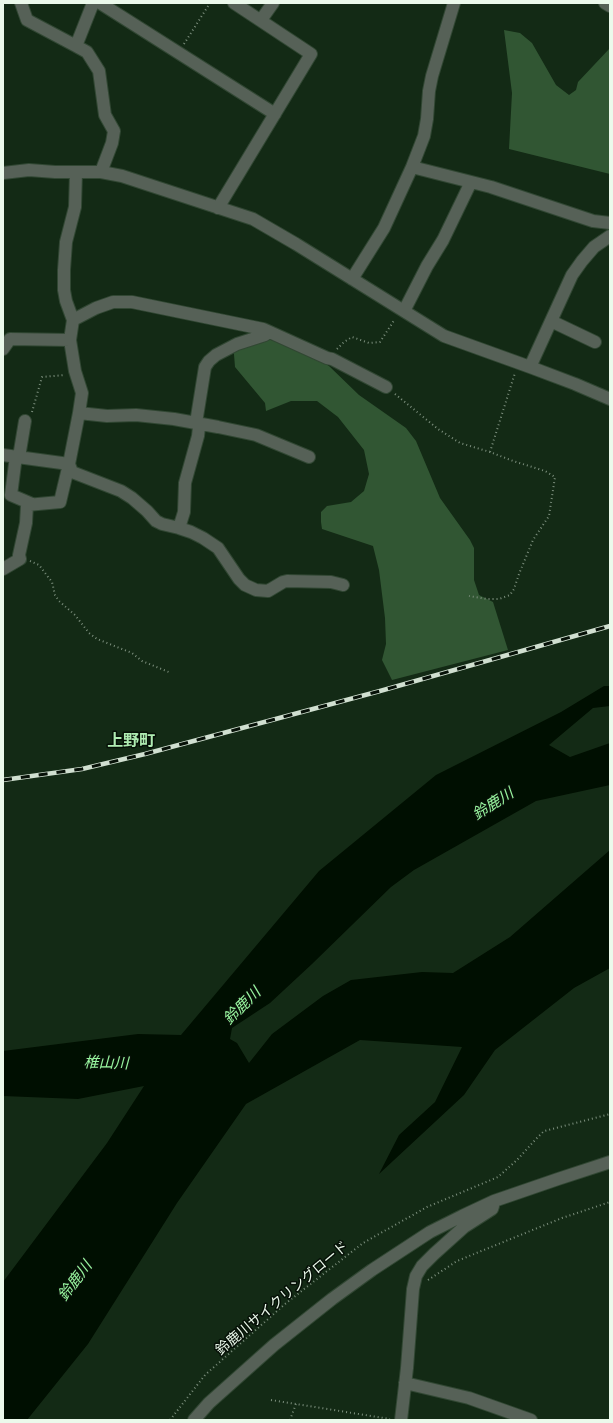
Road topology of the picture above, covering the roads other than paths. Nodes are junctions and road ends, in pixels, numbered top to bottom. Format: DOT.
graph roads {
  1 [pos="21,3"];
  2 [pos="93,3"];
  3 [pos="100,3"];
  4 [pos="234,3"];
  5 [pos="273,3"];
  6 [pos="454,3"];
  7 [pos="605,3"];
  8 [pos="610,6"];
  9 [pos="262,20"];
  10 [pos="76,46"];
  11 [pos="275,114"];
  12 [pos="412,167"];
  13 [pos="76,172"];
  14 [pos="101,172"];
  15 [pos="3,173"];
  16 [pos="472,182"];
  17 [pos="218,208"];
  18 [pos="610,223"];
  19 [pos="610,236"];
  20 [pos="352,280"];
  21 [pos="403,311"];
  22 [pos="73,320"];
  23 [pos="551,322"];
  24 [pos="269,332"];
  25 [pos="70,340"];
  26 [pos="596,342"];
  27 [pos="3,349"];
  28 [pos="530,367"];
  29 [pos="386,388"];
  30 [pos="610,399"];
  31 [pos="79,413"];
  32 [pos="29,417"];
  33 [pos="196,423"];
  34 [pos="3,455"];
  35 [pos="18,457"];
  36 [pos="309,457"];
  37 [pos="69,464"];
  38 [pos="32,504"];
  39 [pos="179,528"];
  40 [pos="3,570"];
  41 [pos="343,585"];
  42 [pos="610,1162"];
  43 [pos="494,1201"];
  44 [pos="405,1383"];
  45 [pos="515,1417"];
  46 [pos="397,1419"];
  47 [pos="194,1420"];
  48 [pos="531,1420"];
  1 -- 10 [label="street"];
  2 -- 10 [label="street"];
  3 -- 11 [label="street"];
  4 -- 9 [label="street"];
  5 -- 9 [label="street"];
  6 -- 12 [label="street"];
  7 -- 8 [label="street"];
  9 -- 11 [label="street"];
  10 -- 14 [label="street"];
  11 -- 17 [label="street"];
  12 -- 16 [label="street"];
  12 -- 20 [label="street"];
  13 -- 14 [label="street"];
  13 -- 15 [label="street"];
  13 -- 22 [label="street"];
  14 -- 17 [label="street"];
  16 -- 18 [label="street"];
  16 -- 21 [label="street"];
  17 -- 20 [label="street"];
  19 -- 23 [label="street"];
  20 -- 21 [label="street"];
  21 -- 28 [label="street"];
  22 -- 24 [label="street"];
  22 -- 25 [label="street"];
  23 -- 26 [label="street"];
  23 -- 28 [label="street"];
  24 -- 29 [label="street"];
  24 -- 33 [label="street"];
  25 -- 27 [label="street"];
  25 -- 31 [label="street"];
  28 -- 30 [label="street"];
  31 -- 33 [label="street"];
  31 -- 37 [label="street"];
  32 -- 35 [label="street"];
  33 -- 36 [label="street"];
  33 -- 39 [label="street"];
  34 -- 35 [label="street"];
  35 -- 37 [label="street"];
  35 -- 38 [label="street"];
  37 -- 38 [label="street"];
  37 -- 39 [label="street"];
  38 -- 40 [label="street"];
  39 -- 41 [label="street"];
  42 -- 43 [label="street"];
  43 -- 44 [label="street"];
  43 -- 47 [label="street"];
  44 -- 45 [label="street"];
  44 -- 46 [label="street"];
  45 -- 48 [label="street"];
}
